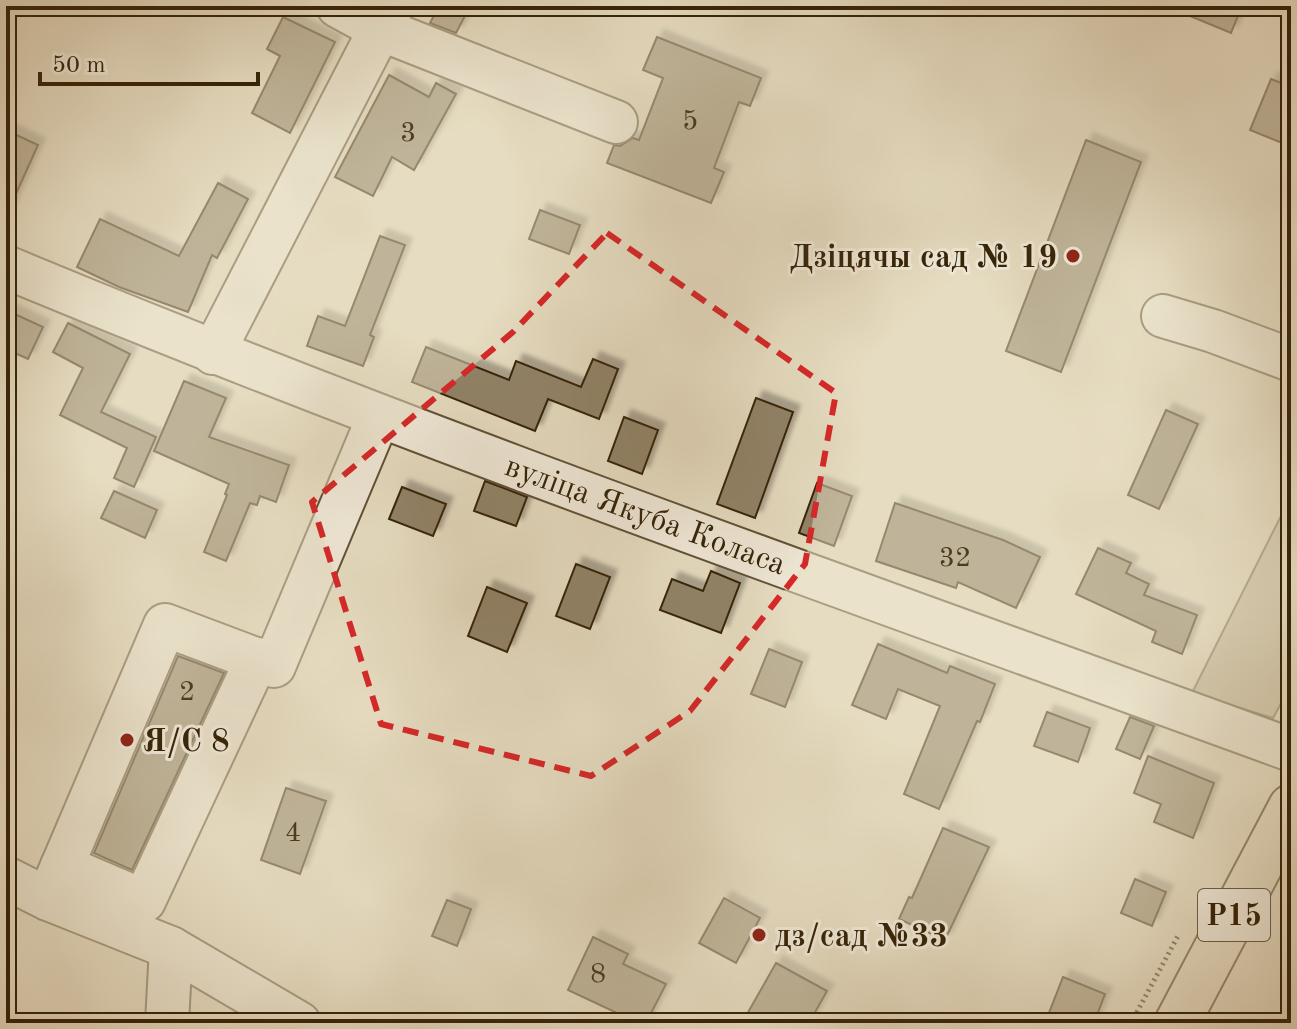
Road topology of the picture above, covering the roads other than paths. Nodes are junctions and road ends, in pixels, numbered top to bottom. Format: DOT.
graph roads {
  1 [pos="338,6"];
  2 [pos="386,17"];
  3 [pos="616,122"];
  4 [pos="6,267"];
  5 [pos="1163,316"];
  6 [pos="213,353"];
  7 [pos="1291,360"];
  8 [pos="379,416"];
  9 [pos="257,659"];
  10 [pos="1291,750"];
  11 [pos="1291,807"];
  12 [pos="6,878"];
  13 [pos="55,882"];
  14 [pos="171,948"];
  15 [pos="167,1023"];
  16 [pos="299,1023"];
  17 [pos="1177,1023"];
  1 -- 2 [label="street"];
  2 -- 3 [label="street"];
  2 -- 6 [label="street"];
  4 -- 6 [label="street, вуліца Якуба Коласа"];
  5 -- 7 [label="street"];
  6 -- 8 [label="street, вуліца Якуба Коласа"];
  8 -- 9 [label="street"];
  8 -- 10 [label="street, вуліца Якуба Коласа"];
  9 -- 13 [label="street"];
  9 -- 13 [label="street"];
  11 -- 17 [label="main road, Р15"];
  12 -- 13 [label="street"];
  13 -- 14 [label="street"];
  14 -- 15 [label="street"];
  14 -- 16 [label="street"];
}
